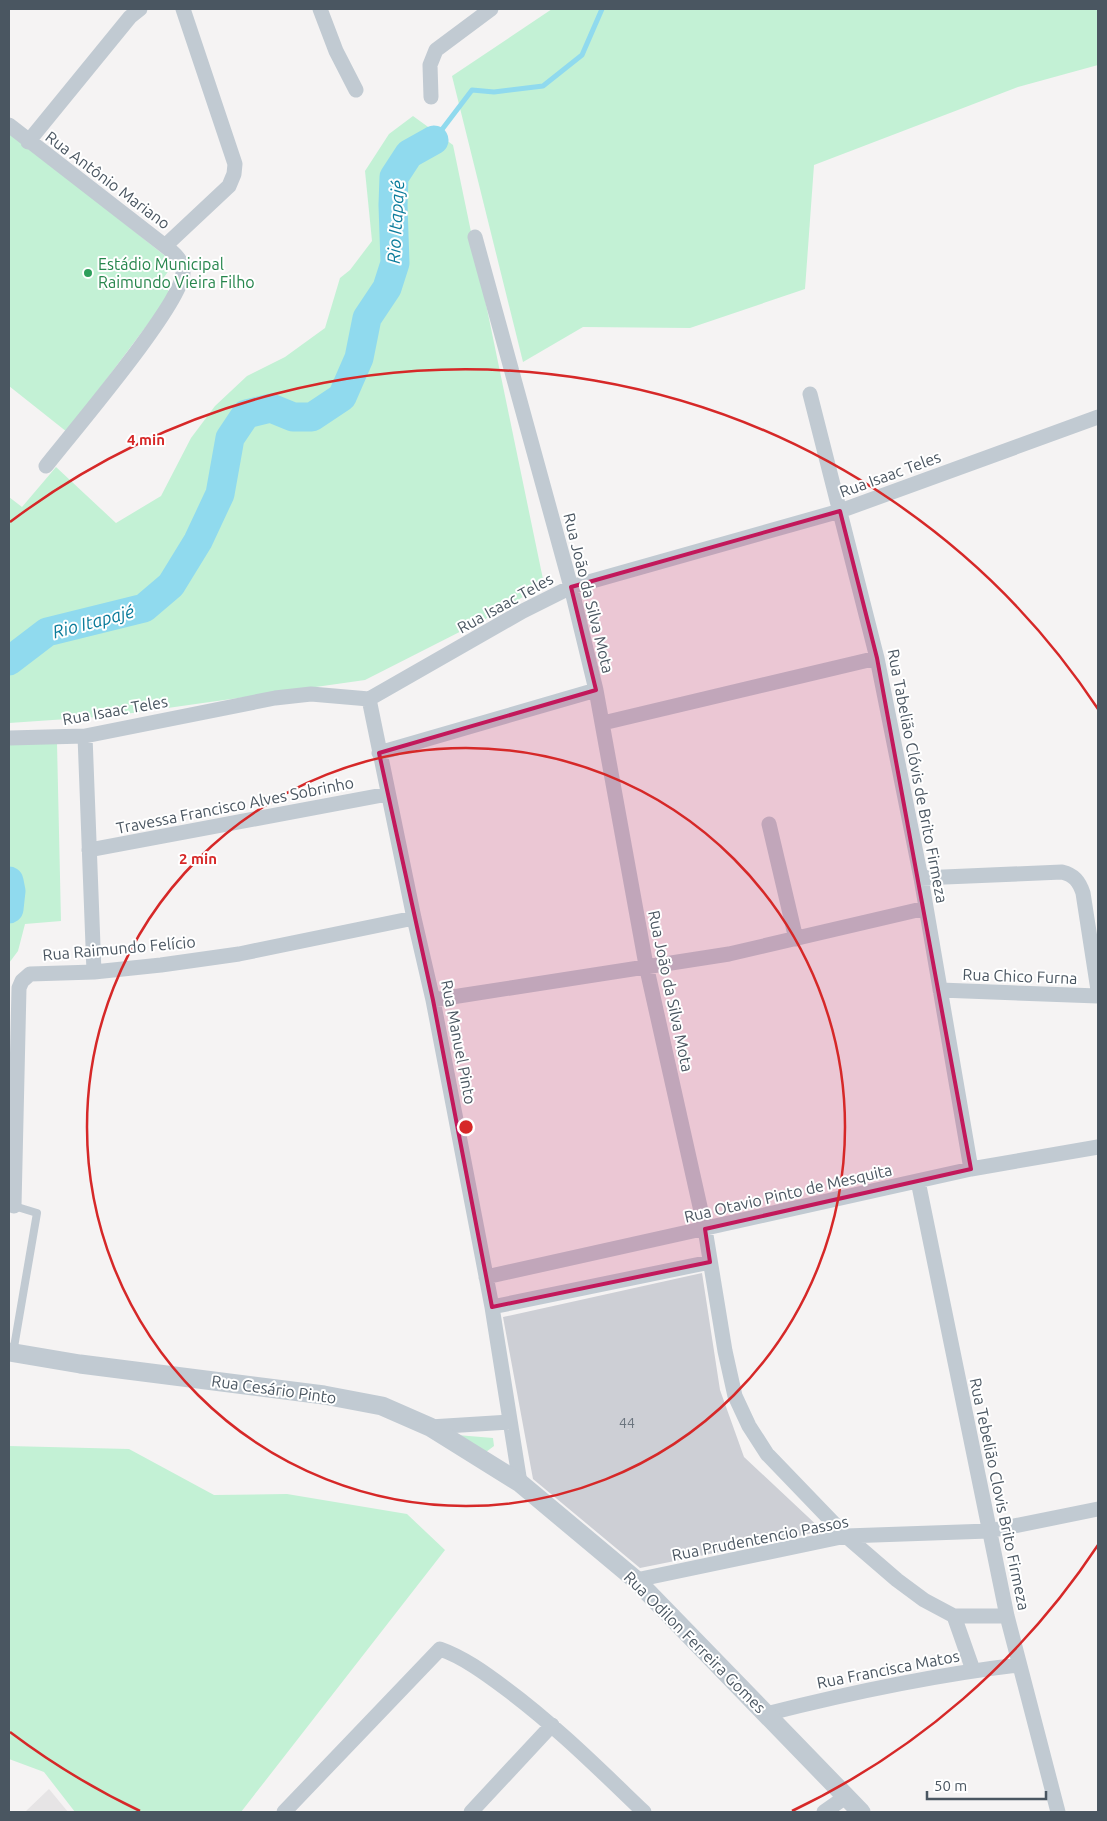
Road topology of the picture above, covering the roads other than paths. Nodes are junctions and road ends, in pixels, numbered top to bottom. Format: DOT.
graph roads {
  1 [pos="140,9"];
  2 [pos="183,9"];
  3 [pos="320,9"];
  4 [pos="492,9"];
  5 [pos="356,90"];
  6 [pos="431,97"];
  7 [pos="9,125"];
  8 [pos="28,142"];
  9 [pos="475,237"];
  10 [pos="165,246"];
  11 [pos="810,394"];
  12 [pos="1098,417"];
  13 [pos="46,466"];
  14 [pos="840,511"];
  15 [pos="571,587"];
  16 [pos="877,658"];
  17 [pos="596,690"];
  18 [pos="369,699"];
  19 [pos="603,722"];
  20 [pos="85,736"];
  21 [pos="9,738"];
  22 [pos="379,752"];
  23 [pos="388,794"];
  24 [pos="768,824"];
  25 [pos="89,850"];
  26 [pos="921,878"];
  27 [pos="926,908"];
  28 [pos="414,918"];
  29 [pos="1093,919"];
  30 [pos="796,939"];
  31 [pos="646,965"];
  32 [pos="94,972"];
  33 [pos="940,990"];
  34 [pos="1098,990"];
  35 [pos="1098,996"];
  36 [pos="433,1000"];
  37 [pos="14,1013"];
  38 [pos="1098,1147"];
  39 [pos="13,1155"];
  40 [pos="971,1169"];
  41 [pos="918,1181"];
  42 [pos="14,1206"];
  43 [pos="704,1229"];
  44 [pos="710,1262"];
  45 [pos="486,1277"];
  46 [pos="492,1307"];
  47 [pos="11,1352"];
  48 [pos="510,1422"];
  49 [pos="430,1427"];
  50 [pos="520,1483"];
  51 [pos="1098,1509"];
  52 [pos="989,1531"];
  53 [pos="846,1536"];
  54 [pos="636,1580"];
  55 [pos="954,1616"];
  56 [pos="1007,1616"];
  57 [pos="1018,1665"];
  58 [pos="973,1670"];
  59 [pos="766,1714"];
  60 [pos="552,1725"];
  61 [pos="844,1798"];
  62 [pos="284,1812"];
  63 [pos="471,1812"];
  64 [pos="644,1812"];
  65 [pos="824,1812"];
  66 [pos="861,1812"];
  67 [pos="1058,1812"];
  1 -- 8 [label="street"];
  2 -- 10 [label="street"];
  3 -- 5 [label="street"];
  4 -- 6 [label="street"];
  7 -- 8 [label="street, Rua Antônio Mariano"];
  8 -- 10 [label="street, Rua Antônio Mariano"];
  9 -- 15 [label="street, Rua João da Silva Mota"];
  10 -- 13 [label="street, Rua Antônio Mariano"];
  11 -- 14 [label="street, Rua Tabelião Clóvis de Brito Firmeza"];
  12 -- 14 [label="street, Rua Isaac Teles"];
  14 -- 15 [label="street, Rua Isaac Teles"];
  14 -- 16 [label="street, Rua Tabelião Clóvis de Brito Firmeza"];
  15 -- 17 [label="street, Rua João da Silva Mota"];
  15 -- 18 [label="street, Rua Isaac Teles"];
  16 -- 19 [label="street"];
  16 -- 26 [label="street, Rua Tabelião Clóvis de Brito Firmeza"];
  17 -- 19 [label="street, Rua João da Silva Mota"];
  17 -- 22 [label="street"];
  18 -- 20 [label="street, Rua Isaac Teles"];
  18 -- 22 [label="street, Rua Manuel Pinto"];
  19 -- 31 [label="street, Rua João da Silva Mota"];
  20 -- 21 [label="street, Rua Isaac Teles"];
  20 -- 25 [label="street"];
  22 -- 23 [label="street, Rua Manuel Pinto"];
  23 -- 25 [label="street, Travessa Francisco Alves Sobrinho"];
  23 -- 28 [label="street, Rua Manuel Pinto"];
  24 -- 30 [label="street"];
  25 -- 32 [label="street"];
  26 -- 27 [label="street, Rua Tabelião Clóvis de Brito Firmeza"];
  26 -- 29 [label="street"];
  27 -- 30 [label="street"];
  27 -- 33 [label="street, Rua Tabelião Clóvis de Brito Firmeza"];
  28 -- 32 [label="street, Rua Raimundo Felício"];
  28 -- 36 [label="street, Rua Manuel Pinto"];
  29 -- 34 [label="street"];
  30 -- 31 [label="street"];
  31 -- 36 [label="street"];
  31 -- 43 [label="street, Rua João da Silva Mota"];
  32 -- 37 [label="street, Rua Raimundo Felício"];
  33 -- 35 [label="street, Rua Chico Furna"];
  33 -- 40 [label="street, Rua Tabelião Clóvis de Brito Firmeza"];
  36 -- 45 [label="street, Rua Manuel Pinto"];
  37 -- 39 [label="street, Rua Raimundo Felício"];
  38 -- 40 [label="street, Rua Otavio Pinto de Mesquita"];
  39 -- 42 [label="street, Rua Raimundo Felício"];
  40 -- 41 [label="street, Rua Otavio Pinto de Mesquita"];
  41 -- 43 [label="street, Rua Otavio Pinto de Mesquita"];
  41 -- 52 [label="street, Rua Tebelião Clovis Brito Firmeza"];
  42 -- 47 [label="lane"];
  43 -- 44 [label="street, Rua João da Silva Mota"];
  43 -- 45 [label="street, Rua Otavio Pinto de Mesquita"];
  44 -- 46 [label="street"];
  44 -- 53 [label="street, Rua João da Silva Mota"];
  45 -- 46 [label="street, Rua Manuel Pinto"];
  46 -- 48 [label="street, Rua Manuel Pinto"];
  47 -- 49 [label="street, Rua Cesário Pinto"];
  48 -- 49 [label="street"];
  48 -- 50 [label="street, Rua Manuel Pinto"];
  49 -- 50 [label="street, Rua Cesário Pinto"];
  50 -- 54 [label="street, Rua Odilon Ferreira Gomes"];
  51 -- 52 [label="street, Rua Prudentencio Passos"];
  52 -- 53 [label="street, Rua Prudentencio Passos"];
  52 -- 56 [label="street, Rua Tebelião Clovis Brito Firmeza"];
  53 -- 54 [label="street, Rua Prudentencio Passos"];
  53 -- 55 [label="street, Rua João da Silva Mota"];
  54 -- 59 [label="street, Rua Odilon Ferreira Gomes"];
  55 -- 56 [label="street, Rua João da Silva Mota"];
  55 -- 58 [label="street"];
  56 -- 57 [label="street, Rua Tebelião Clovis Brito Firmeza"];
  57 -- 58 [label="street, Rua Francisca Matos"];
  57 -- 67 [label="street, Rua Tebelião Clovis Brito Firmeza"];
  58 -- 59 [label="street, Rua Francisca Matos"];
  59 -- 61 [label="street, Rua Odilon Ferreira Gomes"];
  60 -- 62 [label="street"];
  60 -- 63 [label="street"];
  60 -- 64 [label="street"];
  61 -- 65 [label="street"];
  61 -- 66 [label="street, Rua Odilon Ferreira Gomes"];
}
